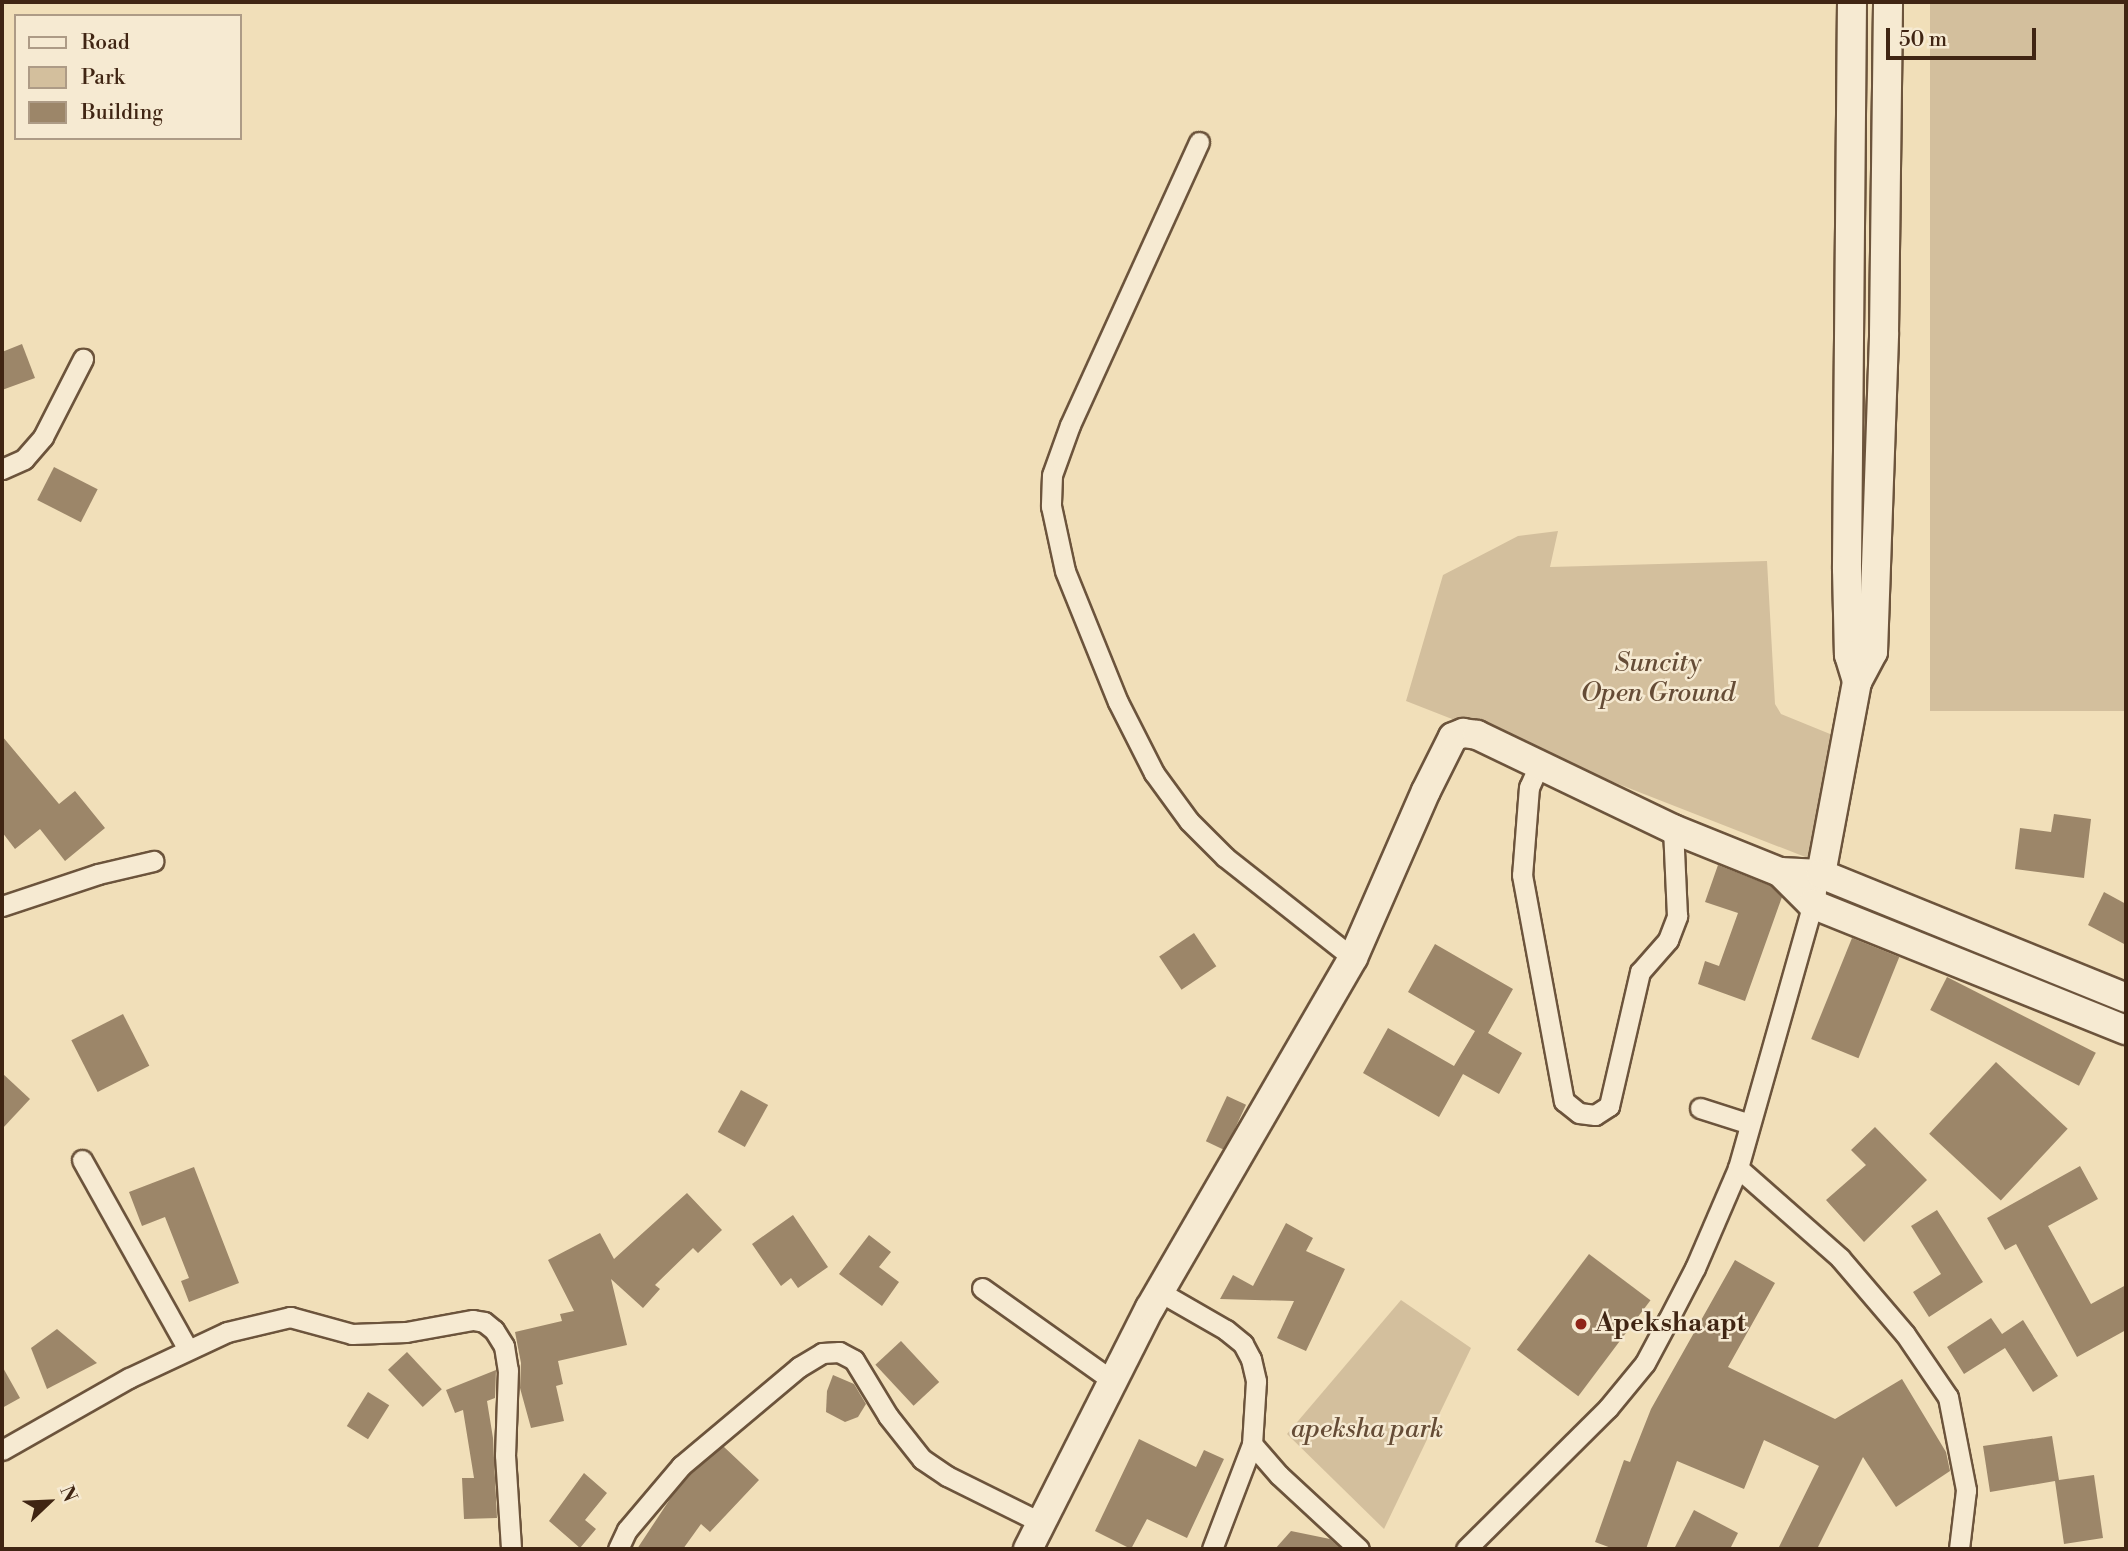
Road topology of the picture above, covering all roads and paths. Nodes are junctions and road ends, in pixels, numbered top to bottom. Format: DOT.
graph roads {
  1 [pos="1852,2"];
  2 [pos="1888,2"];
  3 [pos="1199,142"];
  4 [pos="83,359"];
  5 [pos="2,470"];
  6 [pos="1855,695"];
  7 [pos="1539,765"];
  8 [pos="1673,829"];
  9 [pos="153,860"];
  10 [pos="1780,872"];
  11 [pos="1821,874"];
  12 [pos="1812,904"];
  13 [pos="2,906"];
  14 [pos="1353,958"];
  15 [pos="2126,998"];
  16 [pos="2126,1030"];
  17 [pos="1700,1108"];
  18 [pos="1751,1124"];
  19 [pos="82,1160"];
  20 [pos="1738,1168"];
  21 [pos="982,1288"];
  22 [pos="1160,1292"];
  23 [pos="187,1349"];
  24 [pos="1113,1381"];
  25 [pos="1252,1444"];
  26 [pos="2,1450"];
  27 [pos="1042,1523"];
  28 [pos="511,1549"];
  29 [pos="618,1549"];
  30 [pos="1028,1549"];
  31 [pos="1212,1549"];
  32 [pos="1359,1549"];
  33 [pos="1466,1549"];
  34 [pos="1959,1549"];
  1 -- 6 [label="street"];
  2 -- 6 [label="street"];
  3 -- 14 [label="street"];
  4 -- 5 [label="street"];
  6 -- 11 [label="street"];
  7 -- 8 [label="street"];
  7 -- 8 [label="street"];
  7 -- 14 [label="street"];
  8 -- 10 [label="street"];
  9 -- 13 [label="street"];
  10 -- 11 [label="street"];
  10 -- 12 [label="street"];
  11 -- 12 [label="street"];
  11 -- 15 [label="street"];
  12 -- 16 [label="street"];
  12 -- 18 [label="street"];
  14 -- 22 [label="street"];
  17 -- 18 [label="street"];
  18 -- 20 [label="street"];
  19 -- 23 [label="street"];
  20 -- 33 [label="street"];
  20 -- 34 [label="street"];
  21 -- 24 [label="street"];
  22 -- 24 [label="street"];
  22 -- 25 [label="street"];
  23 -- 26 [label="street"];
  23 -- 28 [label="street"];
  24 -- 27 [label="street"];
  25 -- 31 [label="street"];
  25 -- 32 [label="street"];
  27 -- 29 [label="street"];
  27 -- 30 [label="street"];
}
